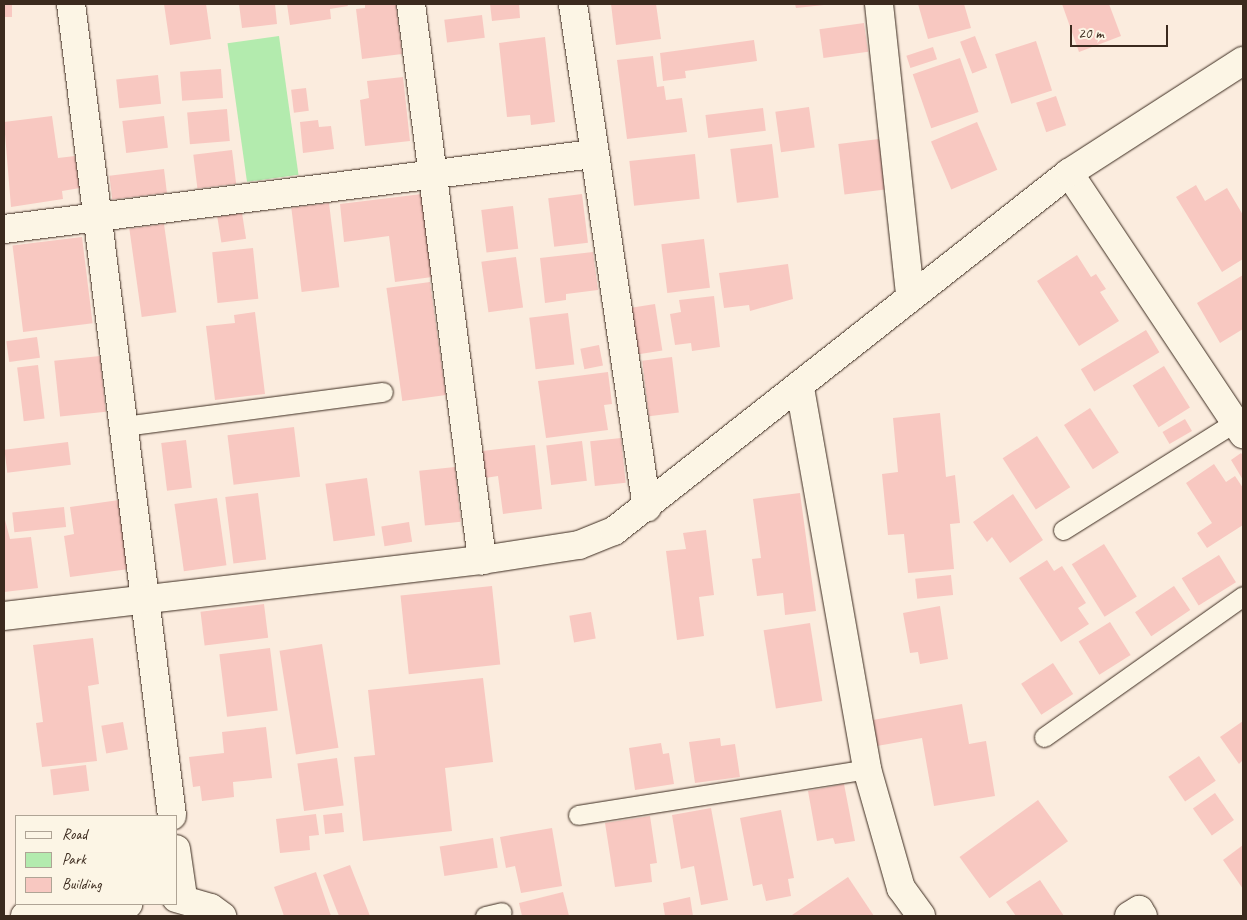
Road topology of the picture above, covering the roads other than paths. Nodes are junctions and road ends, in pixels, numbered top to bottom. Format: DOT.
graph roads {
  1 [pos="71,4"];
  2 [pos="411,4"];
  3 [pos="573,4"];
  4 [pos="879,4"];
  5 [pos="1243,61"];
  6 [pos="593,154"];
  7 [pos="1068,173"];
  8 [pos="434,174"];
  9 [pos="98,217"];
  10 [pos="4,229"];
  11 [pos="910,296"];
  12 [pos="800,388"];
  13 [pos="383,392"];
  14 [pos="124,426"];
  15 [pos="1239,428"];
  16 [pos="647,508"];
  17 [pos="1063,530"];
  18 [pos="482,560"];
  19 [pos="1243,596"];
  20 [pos="146,600"];
  21 [pos="4,616"];
  22 [pos="1044,737"];
  23 [pos="867,769"];
  24 [pos="172,815"];
  25 [pos="578,815"];
  26 [pos="178,874"];
  27 [pos="180,898"];
  28 [pos="119,905"];
  29 [pos="25,916"];
  30 [pos="222,916"];
  31 [pos="921,916"];
  32 [pos="1129,916"];
  33 [pos="1143,916"];
  1 -- 9 [label="street"];
  2 -- 8 [label="street"];
  3 -- 6 [label="street"];
  4 -- 11 [label="street"];
  5 -- 7 [label="street"];
  6 -- 8 [label="street"];
  6 -- 16 [label="street"];
  7 -- 11 [label="street"];
  7 -- 15 [label="street"];
  8 -- 9 [label="street"];
  8 -- 18 [label="street"];
  9 -- 10 [label="street"];
  9 -- 14 [label="street"];
  11 -- 12 [label="street"];
  12 -- 16 [label="street"];
  12 -- 23 [label="street"];
  13 -- 14 [label="lane"];
  14 -- 20 [label="street"];
  15 -- 17 [label="lane"];
  16 -- 18 [label="street"];
  18 -- 20 [label="street"];
  19 -- 22 [label="lane"];
  20 -- 21 [label="street"];
  20 -- 24 [label="street"];
  23 -- 25 [label="lane"];
  23 -- 31 [label="street"];
  26 -- 27 [label="street"];
  27 -- 30 [label="street"];
  28 -- 29 [label="street"];
  32 -- 33 [label="street"];
}
